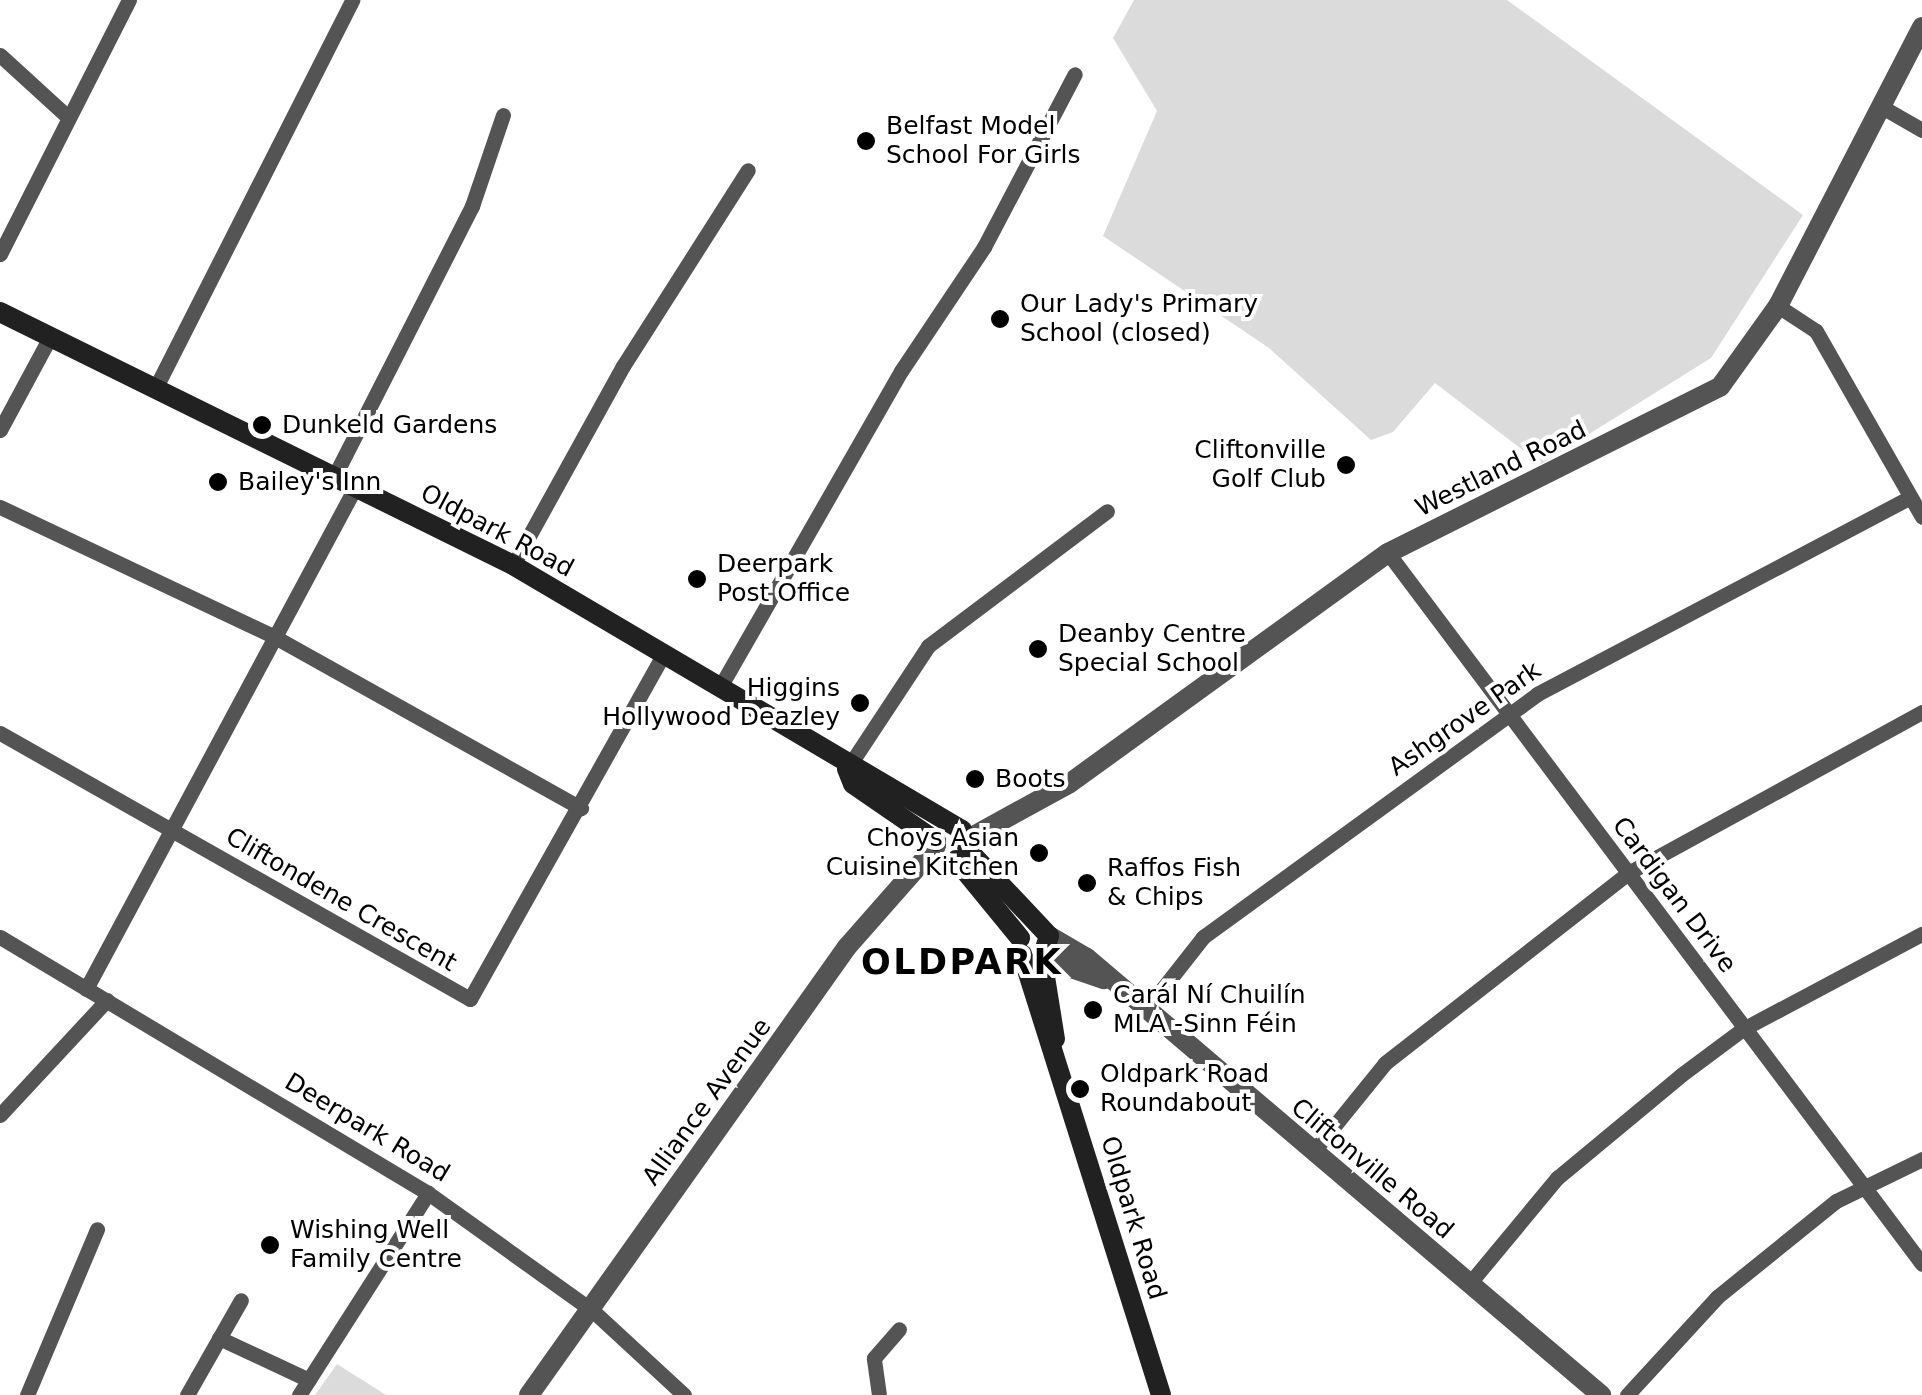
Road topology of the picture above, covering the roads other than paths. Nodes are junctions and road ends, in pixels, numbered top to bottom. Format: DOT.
graph roads {
  1 [pos="129,0"];
  2 [pos="352,0"];
  3 [pos="1922,27"];
  4 [pos="0,56"];
  5 [pos="1074,74"];
  6 [pos="1882,108"];
  7 [pos="503,115"];
  8 [pos="69,118"];
  9 [pos="1922,130"];
  10 [pos="748,170"];
  11 [pos="0,254"];
  12 [pos="1778,306"];
  13 [pos="0,312"];
  14 [pos="50,337"];
  15 [pos="156,387"];
  16 [pos="0,430"];
  17 [pos="336,472"];
  18 [pos="357,484"];
  19 [pos="1910,498"];
  20 [pos="0,507"];
  21 [pos="1107,512"];
  22 [pos="1922,517"];
  23 [pos="1388,553"];
  24 [pos="513,565"];
  25 [pos="273,636"];
  26 [pos="664,654"];
  27 [pos="720,686"];
  28 [pos="1922,712"];
  29 [pos="1504,717"];
  30 [pos="0,734"];
  31 [pos="846,769"];
  32 [pos="581,808"];
  33 [pos="168,830"];
  34 [pos="952,844"];
  35 [pos="1628,873"];
  36 [pos="1045,932"];
  37 [pos="1922,934"];
  38 [pos="0,937"];
  39 [pos="1028,950"];
  40 [pos="1110,981"];
  41 [pos="86,989"];
  42 [pos="107,1000"];
  43 [pos="1145,1010"];
  44 [pos="1743,1028"];
  45 [pos="0,1115"];
  46 [pos="1313,1152"];
  47 [pos="1922,1159"];
  48 [pos="1866,1189"];
  49 [pos="428,1193"];
  50 [pos="97,1229"];
  51 [pos="1922,1264"];
  52 [pos="1470,1284"];
  53 [pos="242,1300"];
  54 [pos="593,1311"];
  55 [pos="899,1329"];
  56 [pos="220,1338"];
  57 [pos="309,1380"];
  58 [pos="27,1395"];
  59 [pos="186,1395"];
  60 [pos="299,1395"];
  61 [pos="529,1395"];
  62 [pos="684,1395"];
  63 [pos="879,1395"];
  64 [pos="1161,1395"];
  65 [pos="1601,1395"];
  66 [pos="1627,1395"];
  1 -- 8 [label="street"];
  2 -- 15 [label="street"];
  3 -- 6 [label="street, Westland Road"];
  4 -- 8 [label="street"];
  5 -- 27 [label="street"];
  6 -- 9 [label="street"];
  6 -- 12 [label="street, Westland Road"];
  7 -- 17 [label="street"];
  8 -- 11 [label="street"];
  10 -- 24 [label="street"];
  12 -- 19 [label="street"];
  12 -- 23 [label="street, Westland Road"];
  13 -- 14 [label="main road, Oldpark Road"];
  14 -- 15 [label="main road, Oldpark Road"];
  14 -- 16 [label="street"];
  15 -- 17 [label="main road, Oldpark Road"];
  17 -- 18 [label="main road, Oldpark Road"];
  18 -- 24 [label="main road, Oldpark Road"];
  18 -- 25 [label="street"];
  19 -- 22 [label="street"];
  19 -- 29 [label="street, Ashgrove Park"];
  20 -- 25 [label="street"];
  21 -- 31 [label="street"];
  23 -- 29 [label="street, Cardigan Drive"];
  23 -- 34 [label="street, Westland Road"];
  24 -- 26 [label="main road, Oldpark Road"];
  25 -- 32 [label="street"];
  25 -- 33 [label="street"];
  26 -- 27 [label="main road, Oldpark Road"];
  26 -- 32 [label="street, Cliftondene Crescent"];
  27 -- 31 [label="main road, Oldpark Road"];
  28 -- 35 [label="street"];
  29 -- 35 [label="street, Cardigan Drive"];
  29 -- 43 [label="street, Ashgrove Park"];
  30 -- 33 [label="street, Cliftondene Crescent"];
  31 -- 34 [label="main road, Oldpark Road"];
  32 -- 33 [label="street, Cliftondene Crescent"];
  33 -- 41 [label="street"];
  34 -- 36 [label="main road, Cliftonville Road"];
  34 -- 39 [label="main road, Oldpark Road"];
  34 -- 54 [label="street, Alliance Avenue"];
  35 -- 44 [label="street, Cardigan Drive"];
  35 -- 46 [label="street"];
  36 -- 39 [label="main road"];
  36 -- 39 [label="main road"];
  36 -- 40 [label="street, Cliftonville Road"];
  37 -- 44 [label="street"];
  38 -- 41 [label="street, Deerpark Road"];
  39 -- 40 [label="street, Cliftonville Road"];
  39 -- 64 [label="main road, Oldpark Road"];
  40 -- 43 [label="street, Cliftonville Road"];
  41 -- 42 [label="street, Deerpark Road"];
  42 -- 45 [label="street"];
  42 -- 49 [label="street, Deerpark Road"];
  43 -- 46 [label="street, Cliftonville Road"];
  44 -- 48 [label="street, Cardigan Drive"];
  44 -- 52 [label="street"];
  46 -- 52 [label="street, Cliftonville Road"];
  47 -- 48 [label="street"];
  48 -- 51 [label="street, Cardigan Drive"];
  48 -- 66 [label="street"];
  49 -- 54 [label="street, Deerpark Road"];
  49 -- 57 [label="street"];
  50 -- 58 [label="street"];
  52 -- 65 [label="street, Cliftonville Road"];
  53 -- 56 [label="street"];
  54 -- 61 [label="street, Alliance Avenue"];
  54 -- 62 [label="street, Deerpark Road"];
  55 -- 63 [label="street"];
  56 -- 57 [label="street"];
  56 -- 59 [label="street"];
  57 -- 60 [label="street"];
}
